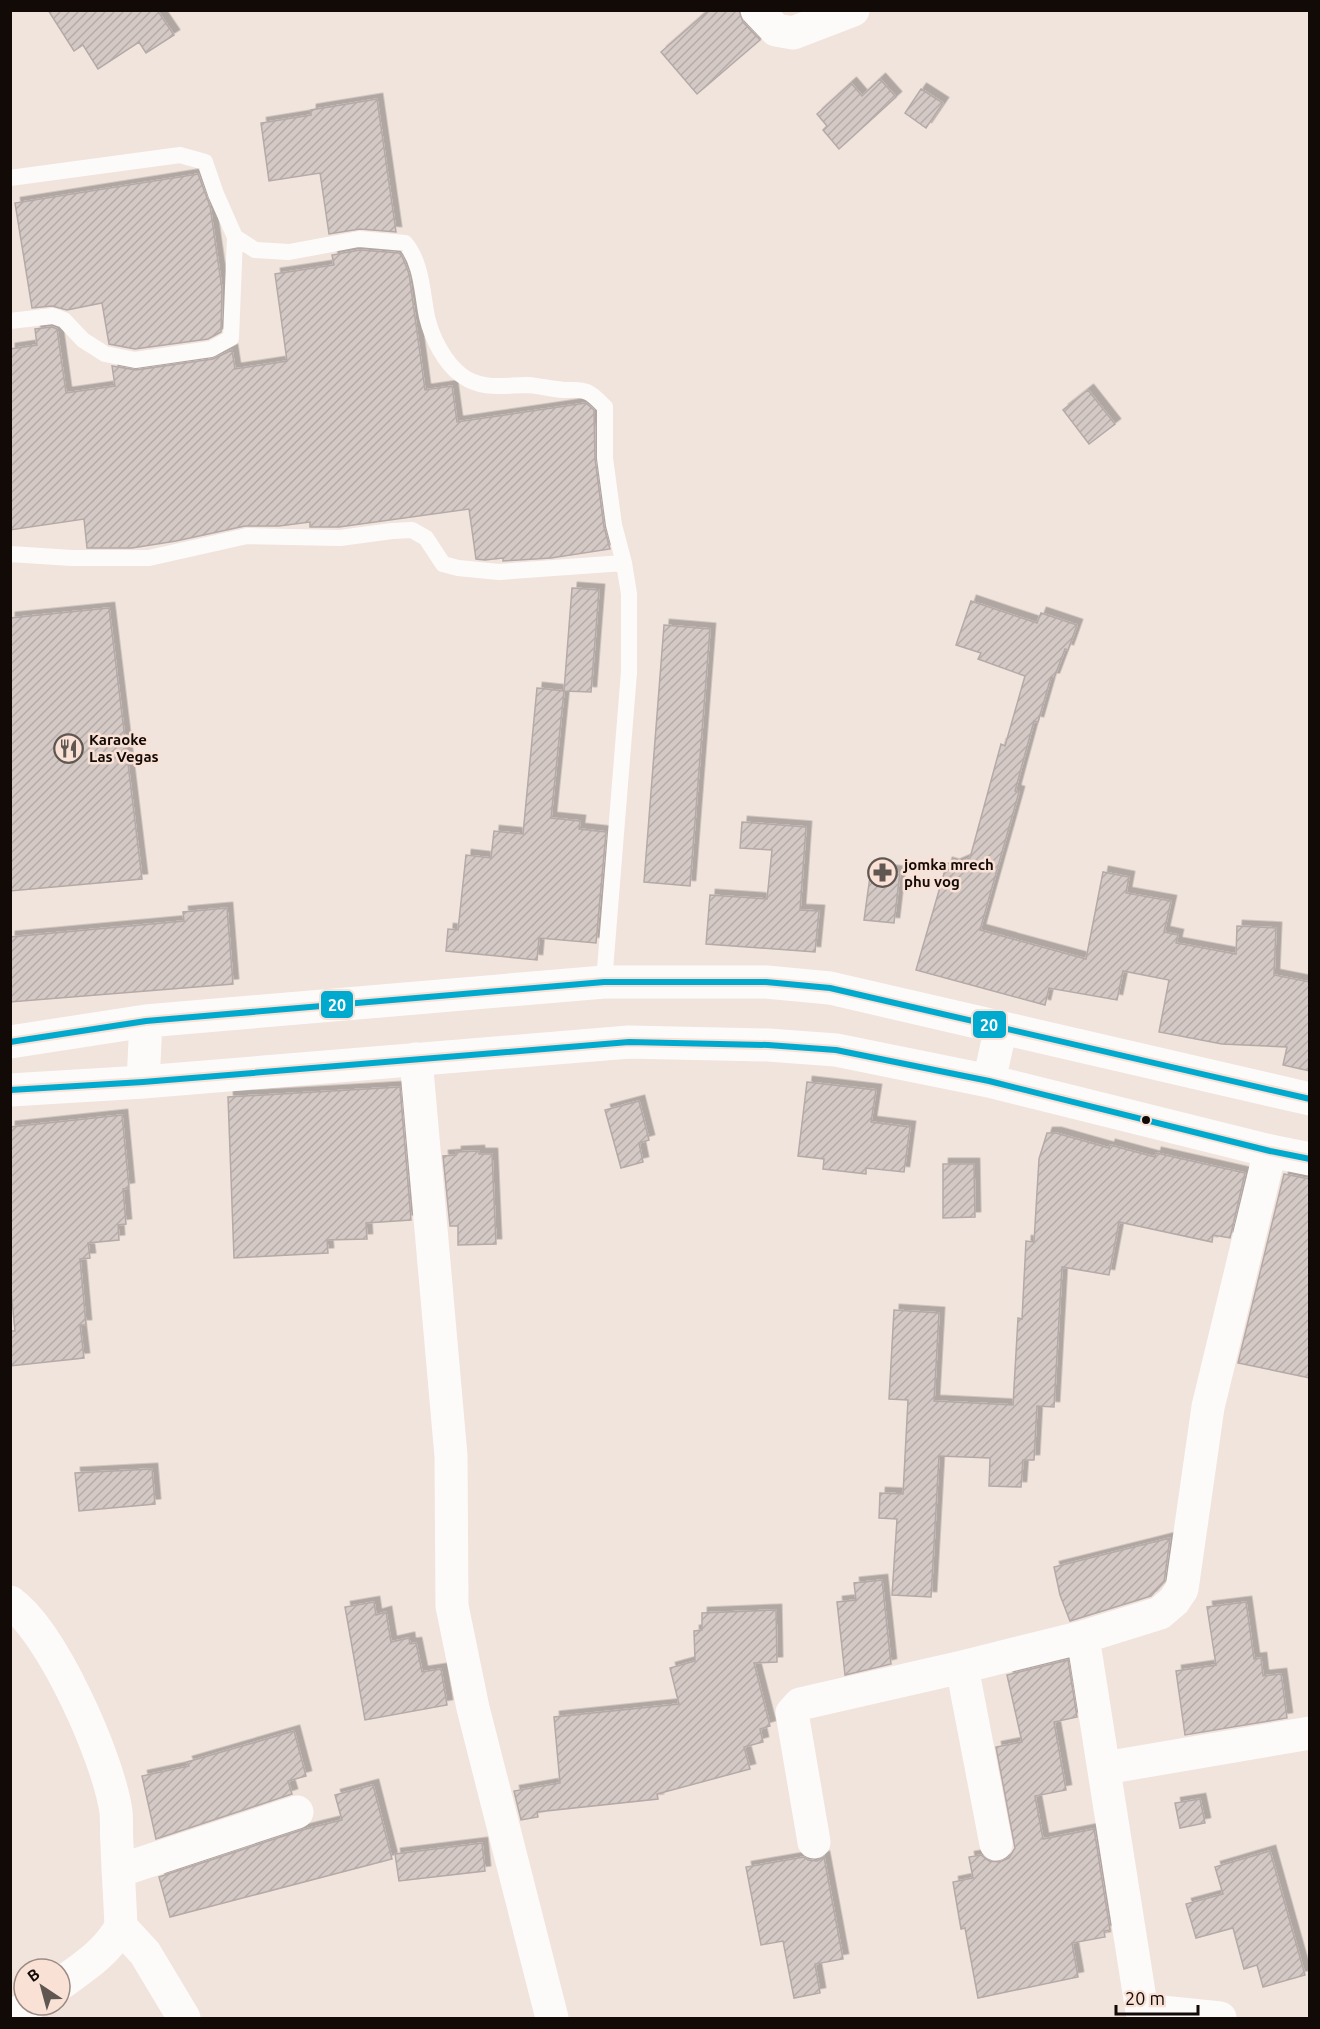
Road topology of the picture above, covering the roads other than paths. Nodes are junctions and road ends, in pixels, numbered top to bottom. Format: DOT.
graph roads {
  1 [pos="757,10"];
  2 [pos="853,10"];
  3 [pos="10,178"];
  4 [pos="235,237"];
  5 [pos="10,321"];
  6 [pos="10,554"];
  7 [pos="624,563"];
  8 [pos="604,982"];
  9 [pos="146,1021"];
  10 [pos="1001,1028"];
  11 [pos="10,1042"];
  12 [pos="416,1059"];
  13 [pos="989,1081"];
  14 [pos="143,1082"];
  15 [pos="10,1090"];
  16 [pos="1310,1099"];
  17 [pos="1270,1151"];
  18 [pos="1310,1159"];
  19 [pos="10,1602"];
  20 [pos="1083,1637"];
  21 [pos="962,1667"];
  22 [pos="1310,1733"];
  23 [pos="1105,1768"];
  24 [pos="297,1812"];
  25 [pos="814,1842"];
  26 [pos="996,1844"];
  27 [pos="118,1871"];
  28 [pos="121,1927"];
  29 [pos="72,1975"];
  30 [pos="1142,2014"];
  31 [pos="184,2019"];
  32 [pos="552,2019"];
  33 [pos="1220,2019"];
  1 -- 2 [label="street"];
  3 -- 4 [label="lane"];
  4 -- 5 [label="lane"];
  4 -- 7 [label="lane"];
  6 -- 7 [label="lane"];
  7 -- 8 [label="lane"];
  8 -- 9 [label="street"];
  8 -- 10 [label="street"];
  9 -- 11 [label="street"];
  9 -- 14 [label="street"];
  10 -- 13 [label="street"];
  10 -- 16 [label="street"];
  12 -- 13 [label="street"];
  12 -- 14 [label="street"];
  12 -- 32 [label="street"];
  13 -- 17 [label="street"];
  14 -- 15 [label="street"];
  17 -- 18 [label="street"];
  17 -- 20 [label="street"];
  19 -- 27 [label="street"];
  20 -- 21 [label="street"];
  20 -- 23 [label="street"];
  21 -- 25 [label="street"];
  21 -- 26 [label="street"];
  22 -- 23 [label="street"];
  23 -- 30 [label="street"];
  24 -- 27 [label="street"];
  27 -- 28 [label="street"];
  28 -- 29 [label="street"];
  28 -- 31 [label="street"];
  30 -- 33 [label="street"];
}
